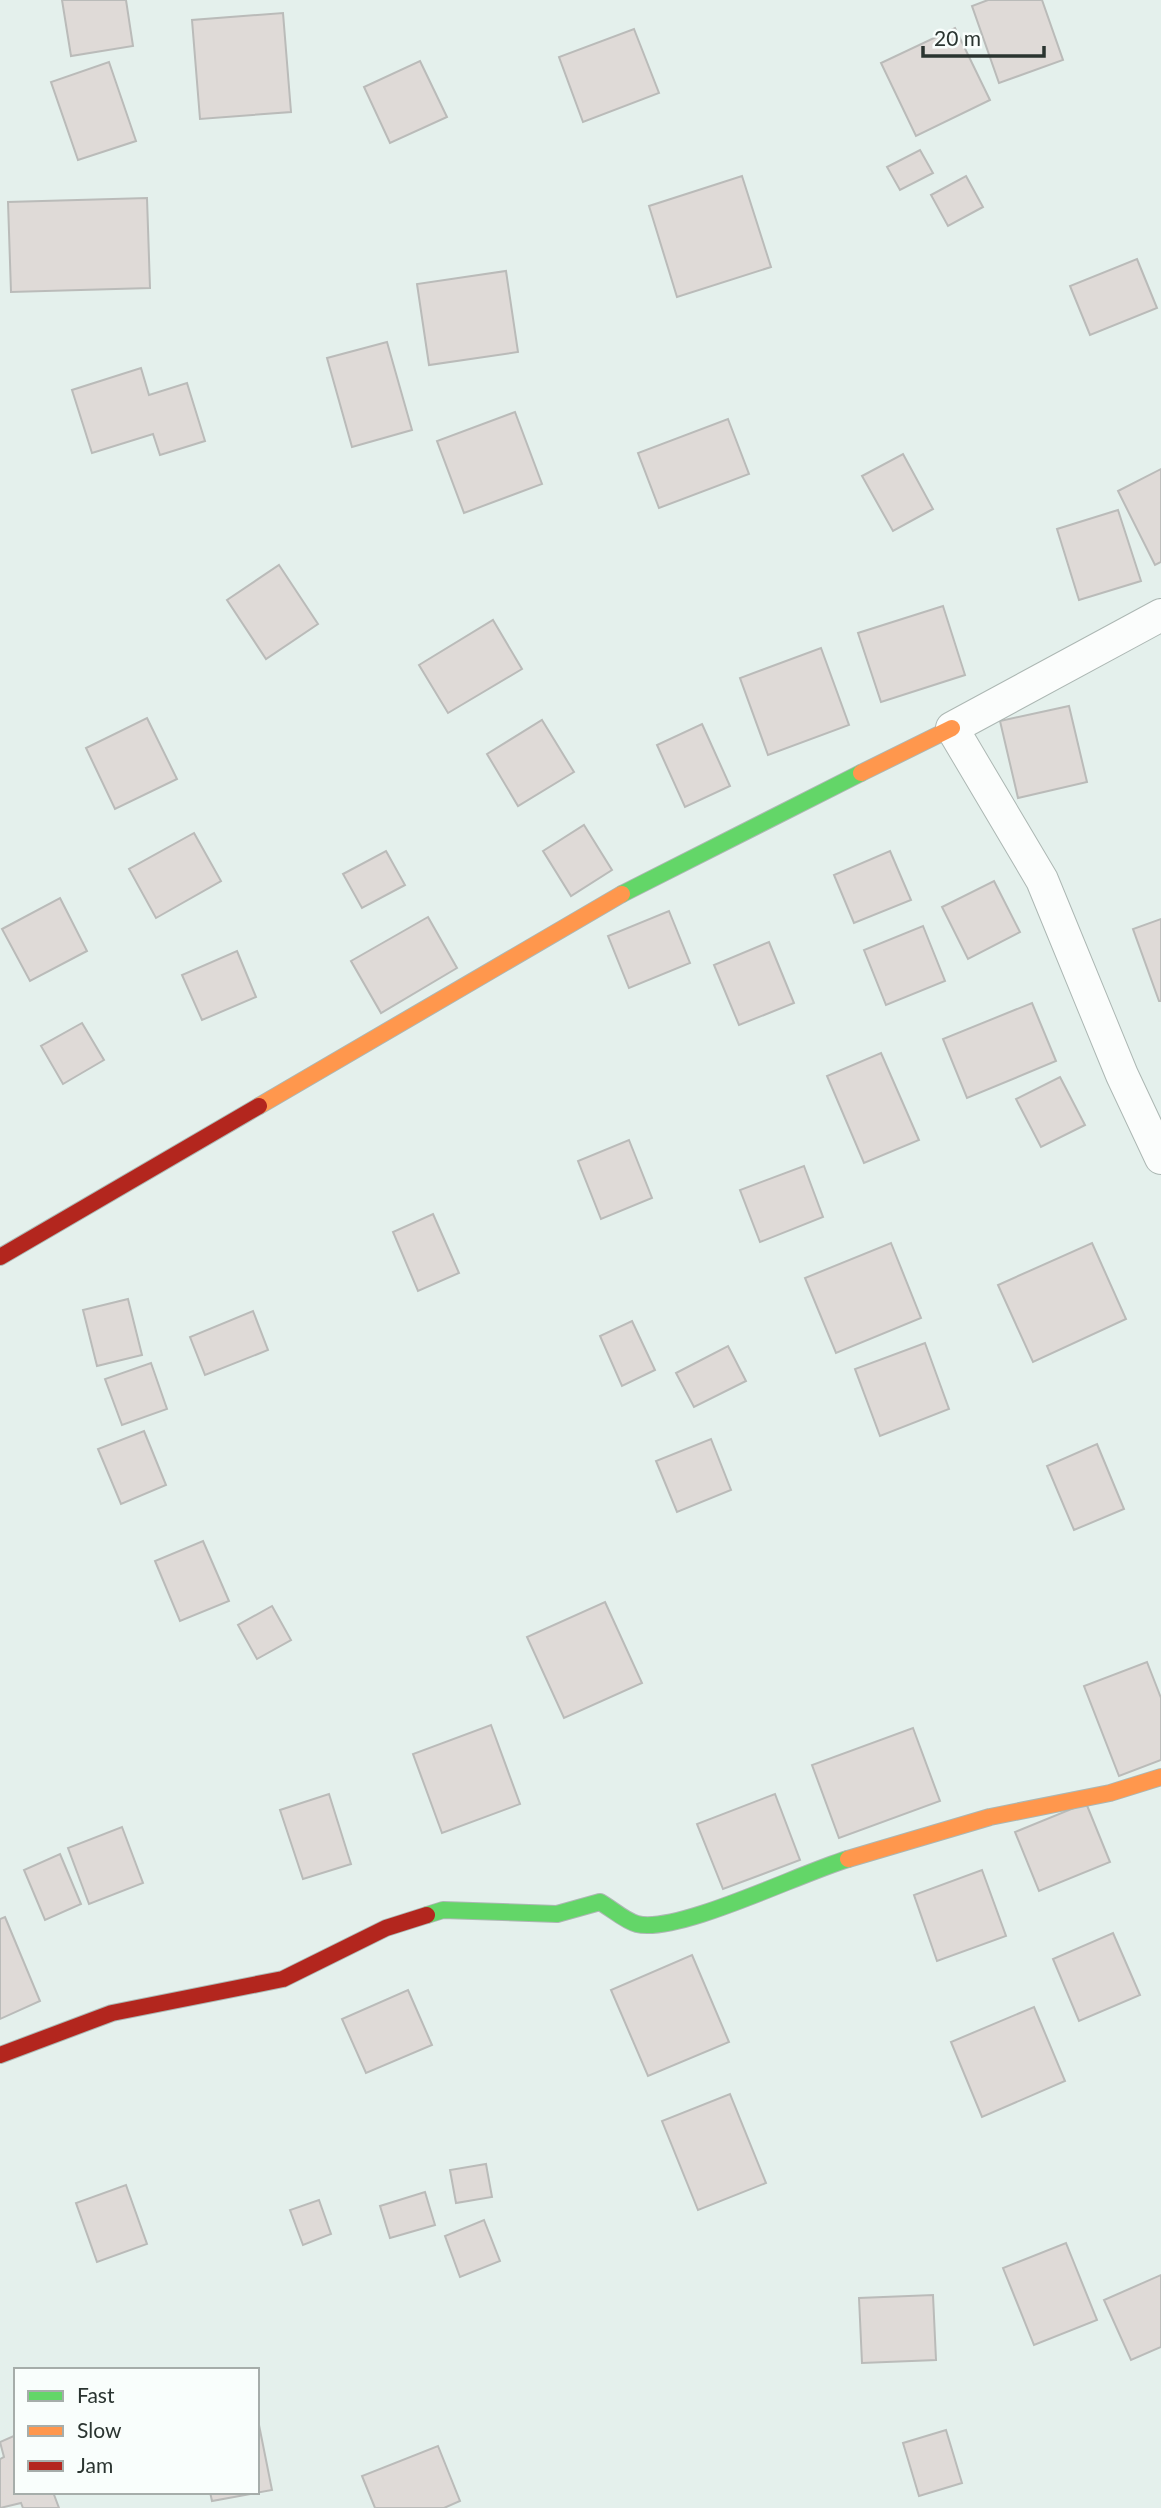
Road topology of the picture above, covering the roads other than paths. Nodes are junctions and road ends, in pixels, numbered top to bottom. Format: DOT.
graph roads {
  1 [pos="1161,615"];
  2 [pos="952,728"];
  3 [pos="1161,1158"];
  4 [pos="0,1257"];
  5 [pos="1161,1777"];
  6 [pos="0,2055"];
  1 -- 2 [label="street"];
  2 -- 3 [label="street"];
  2 -- 4 [label="street"];
  5 -- 6 [label="street"];
}
